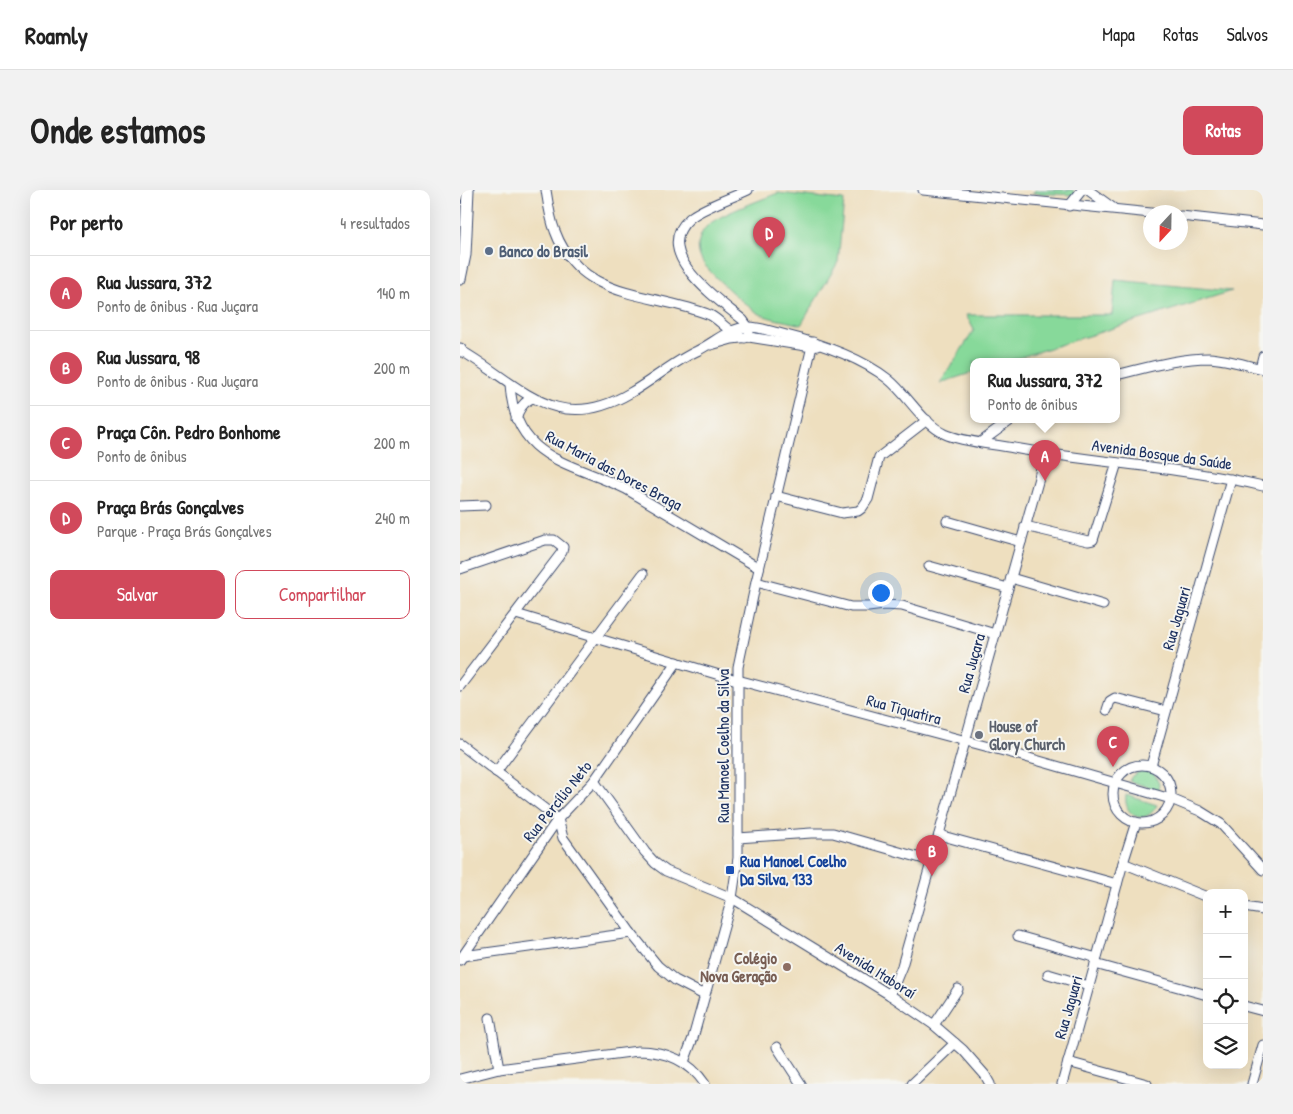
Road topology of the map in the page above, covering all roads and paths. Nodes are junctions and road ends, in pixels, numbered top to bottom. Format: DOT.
graph roads {
  1 [pos="468,190"];
  2 [pos="546,190"];
  3 [pos="748,190"];
  4 [pos="922,190"];
  5 [pos="1018,190"];
  6 [pos="1082,190"];
  7 [pos="1088,190"];
  8 [pos="1006,198"];
  9 [pos="1069,206"];
  10 [pos="1113,208"];
  11 [pos="1143,212"];
  12 [pos="464,213"];
  13 [pos="1188,217"];
  14 [pos="1263,225"];
  15 [pos="460,276"];
  16 [pos="718,299"];
  17 [pos="702,312"];
  18 [pos="748,327"];
  19 [pos="730,330"];
  20 [pos="747,338"];
  21 [pos="815,345"];
  22 [pos="702,348"];
  23 [pos="460,352"];
  24 [pos="1263,356"];
  25 [pos="1261,369"];
  26 [pos="1120,374"];
  27 [pos="510,384"];
  28 [pos="533,398"];
  29 [pos="516,419"];
  30 [pos="927,420"];
  31 [pos="1007,423"];
  32 [pos="981,442"];
  33 [pos="1044,453"];
  34 [pos="1116,463"];
  35 [pos="1230,482"];
  36 [pos="1263,486"];
  37 [pos="1263,490"];
  38 [pos="776,496"];
  39 [pos="460,506"];
  40 [pos="486,506"];
  41 [pos="947,521"];
  42 [pos="1025,526"];
  43 [pos="1021,542"];
  44 [pos="929,566"];
  45 [pos="759,568"];
  46 [pos="460,570"];
  47 [pos="643,574"];
  48 [pos="1011,578"];
  49 [pos="756,582"];
  50 [pos="1008,588"];
  51 [pos="1103,605"];
  52 [pos="516,614"];
  53 [pos="995,634"];
  54 [pos="596,638"];
  55 [pos="677,662"];
  56 [pos="737,679"];
  57 [pos="460,686"];
  58 [pos="1107,710"];
  59 [pos="1166,711"];
  60 [pos="965,741"];
  61 [pos="460,744"];
  62 [pos="1151,766"];
  63 [pos="496,772"];
  64 [pos="594,781"];
  65 [pos="1115,782"];
  66 [pos="1171,799"];
  67 [pos="558,819"];
  68 [pos="1136,822"];
  69 [pos="939,835"];
  70 [pos="738,838"];
  71 [pos="931,861"];
  72 [pos="1123,863"];
  73 [pos="1263,870"];
  74 [pos="1117,884"];
  75 [pos="1203,896"];
  76 [pos="732,898"];
  77 [pos="1248,908"];
  78 [pos="1263,910"];
  79 [pos="631,933"];
  80 [pos="1018,936"];
  81 [pos="461,958"];
  82 [pos="1096,961"];
  83 [pos="1048,974"];
  84 [pos="1089,986"];
  85 [pos="958,989"];
  86 [pos="1203,994"];
  87 [pos="704,995"];
  88 [pos="890,995"];
  89 [pos="1248,1007"];
  90 [pos="1263,1011"];
  91 [pos="490,1018"];
  92 [pos="934,1025"];
  93 [pos="955,1043"];
  94 [pos="1263,1045"];
  95 [pos="777,1047"];
  96 [pos="684,1062"];
  97 [pos="1068,1062"];
  98 [pos="498,1069"];
  99 [pos="460,1079"];
  100 [pos="706,1084"];
  101 [pos="800,1084"];
  102 [pos="912,1084"];
  103 [pos="990,1084"];
  104 [pos="1062,1084"];
  105 [pos="1147,1084"];
  106 [pos="1252,1084"];
  1 -- 12 [label="main road"];
  2 -- 17 [label="street"];
  3 -- 16 [label="street"];
  4 -- 8 [label="street"];
  5 -- 8 [label="street"];
  6 -- 9 [label="street"];
  7 -- 10 [label="street"];
  8 -- 9 [label="street"];
  9 -- 10 [label="street"];
  10 -- 11 [label="street"];
  12 -- 15 [label="main road"];
  13 -- 14 [label="street"];
  16 -- 17 [label="street"];
  16 -- 18 [label="street"];
  17 -- 19 [label="street"];
  18 -- 19 [label="street, Avenida Bosque da Saúde"];
  18 -- 20 [label="street"];
  18 -- 21 [label="street, Avenida Bosque da Saúde"];
  19 -- 20 [label="street"];
  19 -- 22 [label="street, Avenida Bosque da Saúde"];
  20 -- 21 [label="street, Avenida Bosque da Saúde"];
  20 -- 22 [label="street, Avenida Bosque da Saúde"];
  21 -- 30 [label="street, Avenida Bosque da Saúde"];
  21 -- 38 [label="street, Rua Manoel Coelho da Silva"];
  22 -- 28 [label="street, Avenida Bosque da Saúde"];
  23 -- 27 [label="street, Avenida Bosque da Saúde"];
  24 -- 25 [label="street"];
  25 -- 26 [label="street"];
  27 -- 28 [label="street, Avenida Bosque da Saúde"];
  27 -- 29 [label="street, Rua Maria das Dores Braga"];
  28 -- 29 [label="street"];
  29 -- 45 [label="street, Rua Maria das Dores Braga"];
  30 -- 32 [label="street, Avenida Bosque da Saúde"];
  30 -- 38 [label="street"];
  31 -- 32 [label="street"];
  32 -- 33 [label="street, Avenida Bosque da Saúde"];
  33 -- 34 [label="street, Avenida Bosque da Saúde"];
  33 -- 42 [label="street, Rua Juçara"];
  34 -- 35 [label="street, Avenida Bosque da Saúde"];
  34 -- 42 [label="street"];
  35 -- 36 [label="street, Avenida Bosque da Saúde"];
  35 -- 37 [label="street"];
  35 -- 59 [label="street, Rua Jaguari"];
  38 -- 45 [label="street, Rua Manoel Coelho da Silva"];
  39 -- 40 [label="street"];
  41 -- 43 [label="street"];
  42 -- 43 [label="street, Rua Juçara"];
  43 -- 48 [label="street, Rua Juçara"];
  44 -- 50 [label="street"];
  45 -- 49 [label="street, Rua Manoel Coelho da Silva"];
  46 -- 52 [label="street"];
  47 -- 54 [label="street"];
  48 -- 50 [label="street, Rua Juçara"];
  48 -- 51 [label="street"];
  49 -- 53 [label="street"];
  49 -- 56 [label="street, Rua Manoel Coelho da Silva"];
  50 -- 53 [label="street, Rua Juçara"];
  52 -- 54 [label="street, Rua Tiquatira"];
  52 -- 57 [label="street"];
  53 -- 60 [label="street, Rua Juçara"];
  54 -- 55 [label="street, Rua Tiquatira"];
  54 -- 63 [label="street"];
  55 -- 56 [label="street, Rua Tiquatira"];
  55 -- 64 [label="street, Rua Percílio Neto"];
  56 -- 60 [label="street, Rua Tiquatira"];
  56 -- 70 [label="street, Rua Manoel Coelho da Silva"];
  58 -- 59 [label="street"];
  59 -- 62 [label="street, Rua Jaguari"];
  60 -- 65 [label="street, Rua Tiquatira"];
  60 -- 69 [label="street, Rua Juçara"];
  61 -- 63 [label="street"];
  62 -- 65 [label="street"];
  62 -- 66 [label="street"];
  63 -- 67 [label="street"];
  64 -- 67 [label="street, Rua Percílio Neto"];
  64 -- 76 [label="street, Avenida Itaboraí"];
  65 -- 66 [label="street, Rua Tiquatira"];
  65 -- 68 [label="street"];
  66 -- 68 [label="street"];
  66 -- 73 [label="street, Rua Tiquatira"];
  67 -- 79 [label="street"];
  67 -- 81 [label="street, Rua Percílio Neto"];
  68 -- 72 [label="street, Rua Jaguari"];
  69 -- 71 [label="street, Rua Juçara"];
  69 -- 74 [label="street"];
  70 -- 71 [label="street"];
  70 -- 76 [label="street, Rua Manoel Coelho da Silva"];
  71 -- 88 [label="street, Rua Juçara"];
  72 -- 74 [label="street, Rua Jaguari"];
  72 -- 75 [label="street"];
  74 -- 82 [label="street, Rua Jaguari"];
  76 -- 87 [label="street, Rua Manoel Coelho da Silva"];
  76 -- 88 [label="street, Avenida Itaboraí"];
  77 -- 78 [label="street"];
  79 -- 81 [label="street"];
  79 -- 87 [label="street"];
  80 -- 82 [label="street"];
  82 -- 84 [label="street, Rua Jaguari"];
  82 -- 86 [label="street"];
  83 -- 84 [label="street"];
  84 -- 97 [label="street, Rua Jaguari"];
  85 -- 92 [label="street"];
  87 -- 96 [label="street, Rua Manoel Coelho da Silva"];
  88 -- 92 [label="street, Avenida Itaboraí"];
  89 -- 90 [label="street"];
  91 -- 98 [label="street"];
  92 -- 93 [label="street, Avenida Itaboraí"];
  93 -- 102 [label="street"];
  93 -- 103 [label="street, Avenida Itaboraí"];
  94 -- 106 [label="street"];
  95 -- 101 [label="street"];
  96 -- 98 [label="street"];
  96 -- 100 [label="street"];
  97 -- 104 [label="street, Rua Jaguari"];
  97 -- 105 [label="street"];
  98 -- 99 [label="street"];
}
